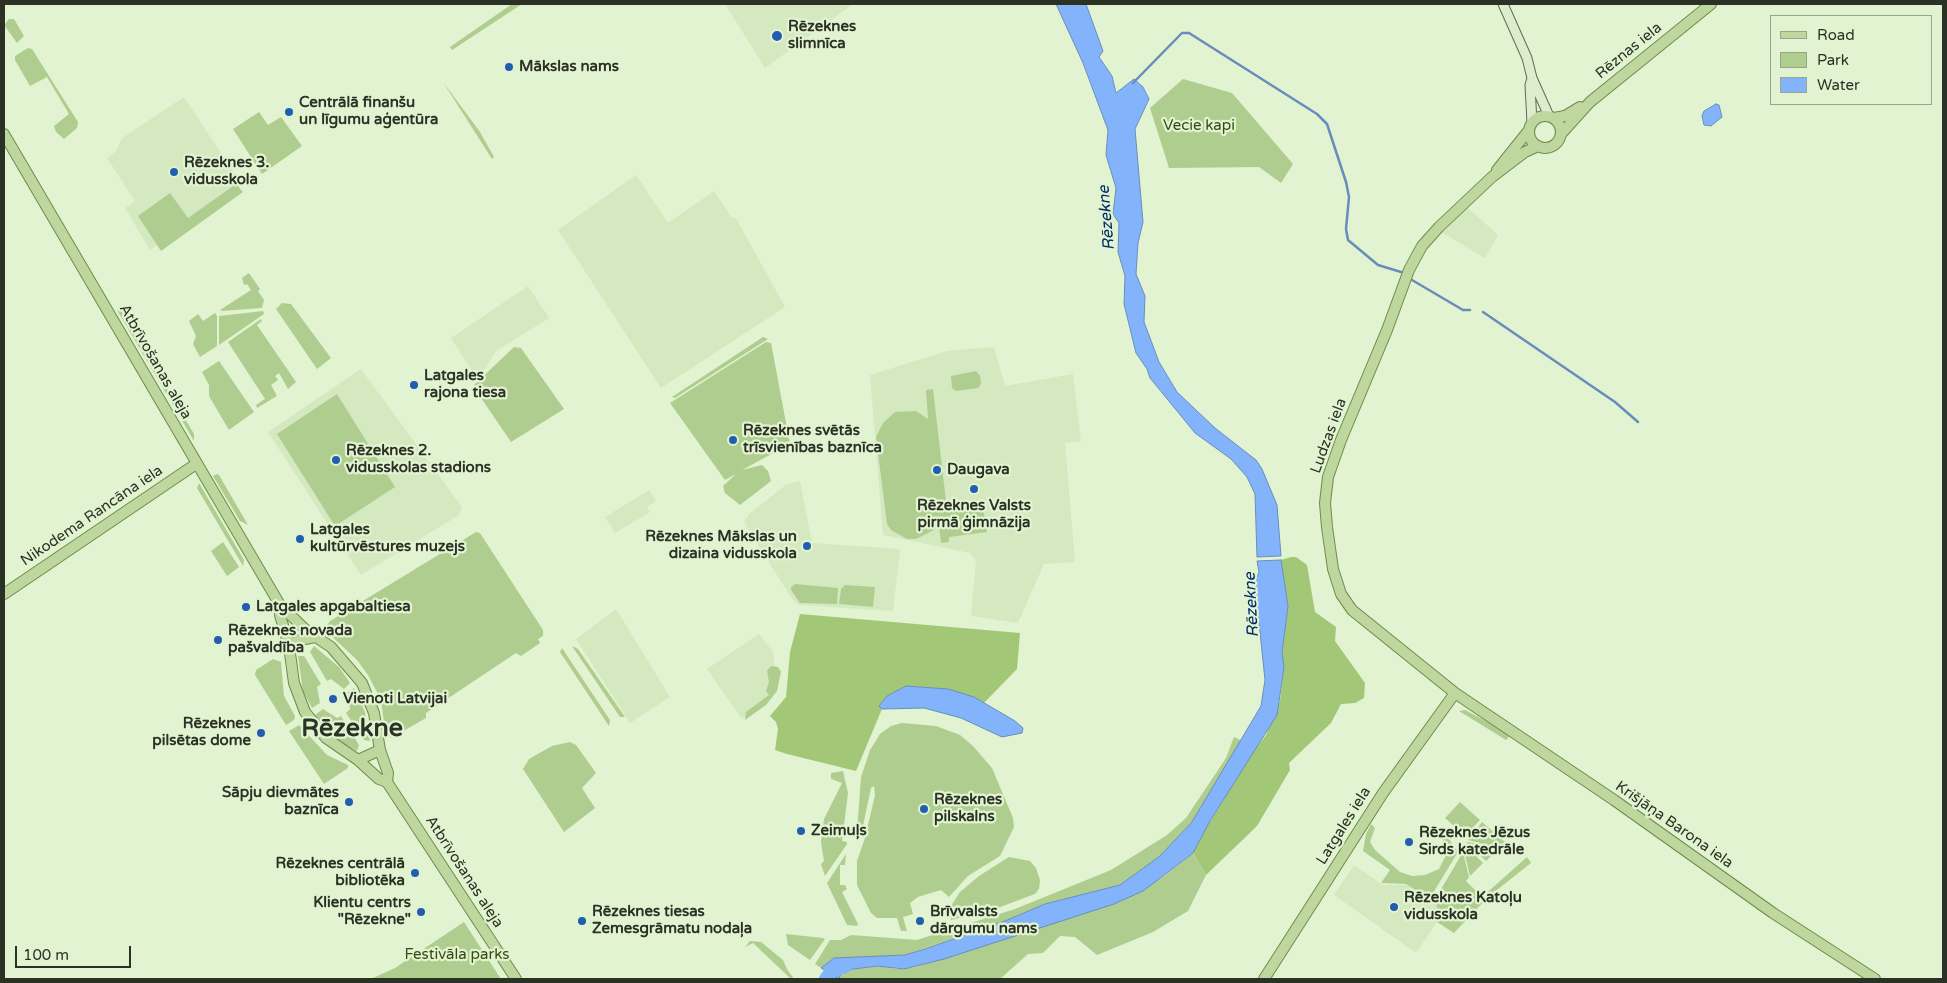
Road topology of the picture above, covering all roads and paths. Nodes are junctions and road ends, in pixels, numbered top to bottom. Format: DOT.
graph roads {
  1 [pos="1503,4"];
  2 [pos="1711,4"];
  3 [pos="1532,78"];
  4 [pos="1590,102"];
  5 [pos="1551,117"];
  6 [pos="1531,126"];
  7 [pos="1562,132"];
  8 [pos="4,134"];
  9 [pos="1538,146"];
  10 [pos="1492,177"];
  11 [pos="196,464"];
  12 [pos="4,594"];
  13 [pos="280,605"];
  14 [pos="316,636"];
  15 [pos="289,646"];
  16 [pos="1455,693"];
  17 [pos="380,750"];
  18 [pos="358,760"];
  19 [pos="387,782"];
  20 [pos="516,979"];
  21 [pos="1264,979"];
  22 [pos="1876,979"];
  1 -- 3 [label="main road"];
  2 -- 4 [label="main road, Rēznas iela"];
  3 -- 5 [label="main road"];
  3 -- 6 [label="main road"];
  4 -- 5 [label="main road, Rēznas iela"];
  4 -- 7 [label="main road, Rēznas iela"];
  5 -- 6 [label="main road"];
  5 -- 7 [label="main road"];
  6 -- 9 [label="main road"];
  6 -- 10 [label="main road, Ludzas iela"];
  7 -- 9 [label="main road"];
  8 -- 11 [label="main road, Atbrīvošanas aleja"];
  9 -- 10 [label="main road, Ludzas iela"];
  10 -- 16 [label="main road, Ludzas iela"];
  11 -- 12 [label="main road, Nikodema Rancāna iela"];
  11 -- 13 [label="main road, Atbrīvošanas aleja"];
  13 -- 14 [label="main road, Atbrīvošanas aleja"];
  13 -- 15 [label="main road, Atbrīvošanas aleja"];
  14 -- 15 [label="main road"];
  14 -- 17 [label="main road, Atbrīvošanas aleja"];
  15 -- 18 [label="main road, Atbrīvošanas aleja"];
  16 -- 21 [label="main road, Latgales iela"];
  16 -- 22 [label="main road, Krišjāņa Barona iela"];
  17 -- 18 [label="main road"];
  17 -- 19 [label="main road, Atbrīvošanas aleja"];
  18 -- 19 [label="main road, Atbrīvošanas aleja"];
  19 -- 20 [label="main road, Atbrīvošanas aleja"];
}
